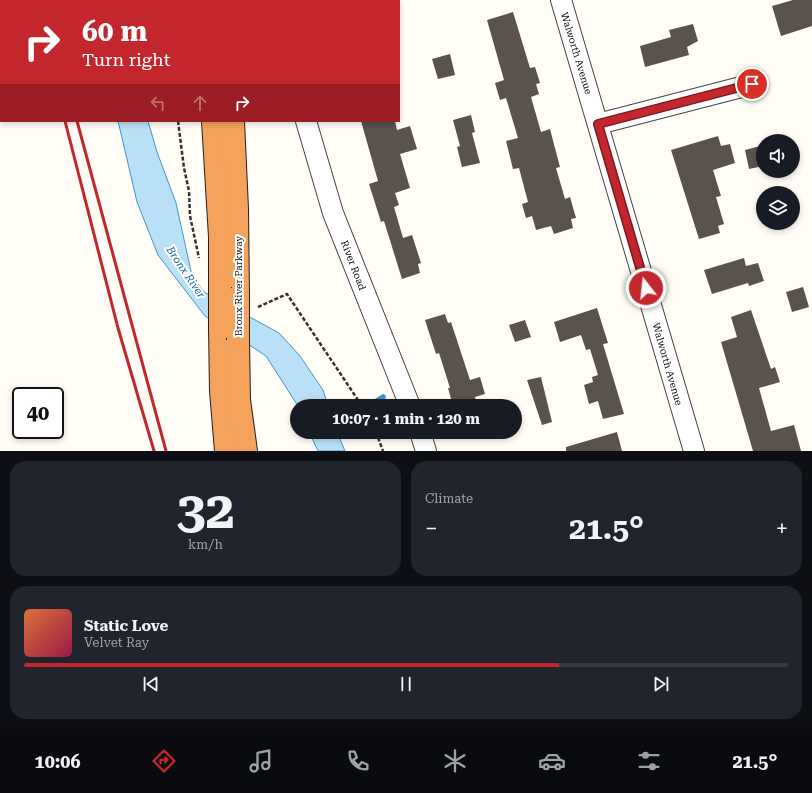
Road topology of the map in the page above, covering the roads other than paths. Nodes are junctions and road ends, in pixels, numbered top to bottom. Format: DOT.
graph roads {
  1 [pos="561,0"];
  2 [pos="752,84"];
  3 [pos="213,122"];
  4 [pos="233,122"];
  5 [pos="306,122"];
  6 [pos="598,124"];
  7 [pos="229,334"];
  8 [pos="407,399"];
  9 [pos="422,439"];
  10 [pos="226,451"];
  11 [pos="246,451"];
  12 [pos="426,451"];
  13 [pos="694,451"];
  1 -- 6 [label="street, Walworth Avenue"];
  2 -- 6 [label="street"];
  3 -- 7 [label="highway, Bronx River Parkway, bridge"];
  4 -- 7 [label="highway, Bronx River Parkway, bridge"];
  5 -- 8 [label="street, River Road"];
  6 -- 13 [label="street, Walworth Avenue"];
  7 -- 10 [label="highway, Bronx River Parkway"];
  7 -- 11 [label="highway, Bronx River Parkway"];
  9 -- 12 [label="street"];
}
